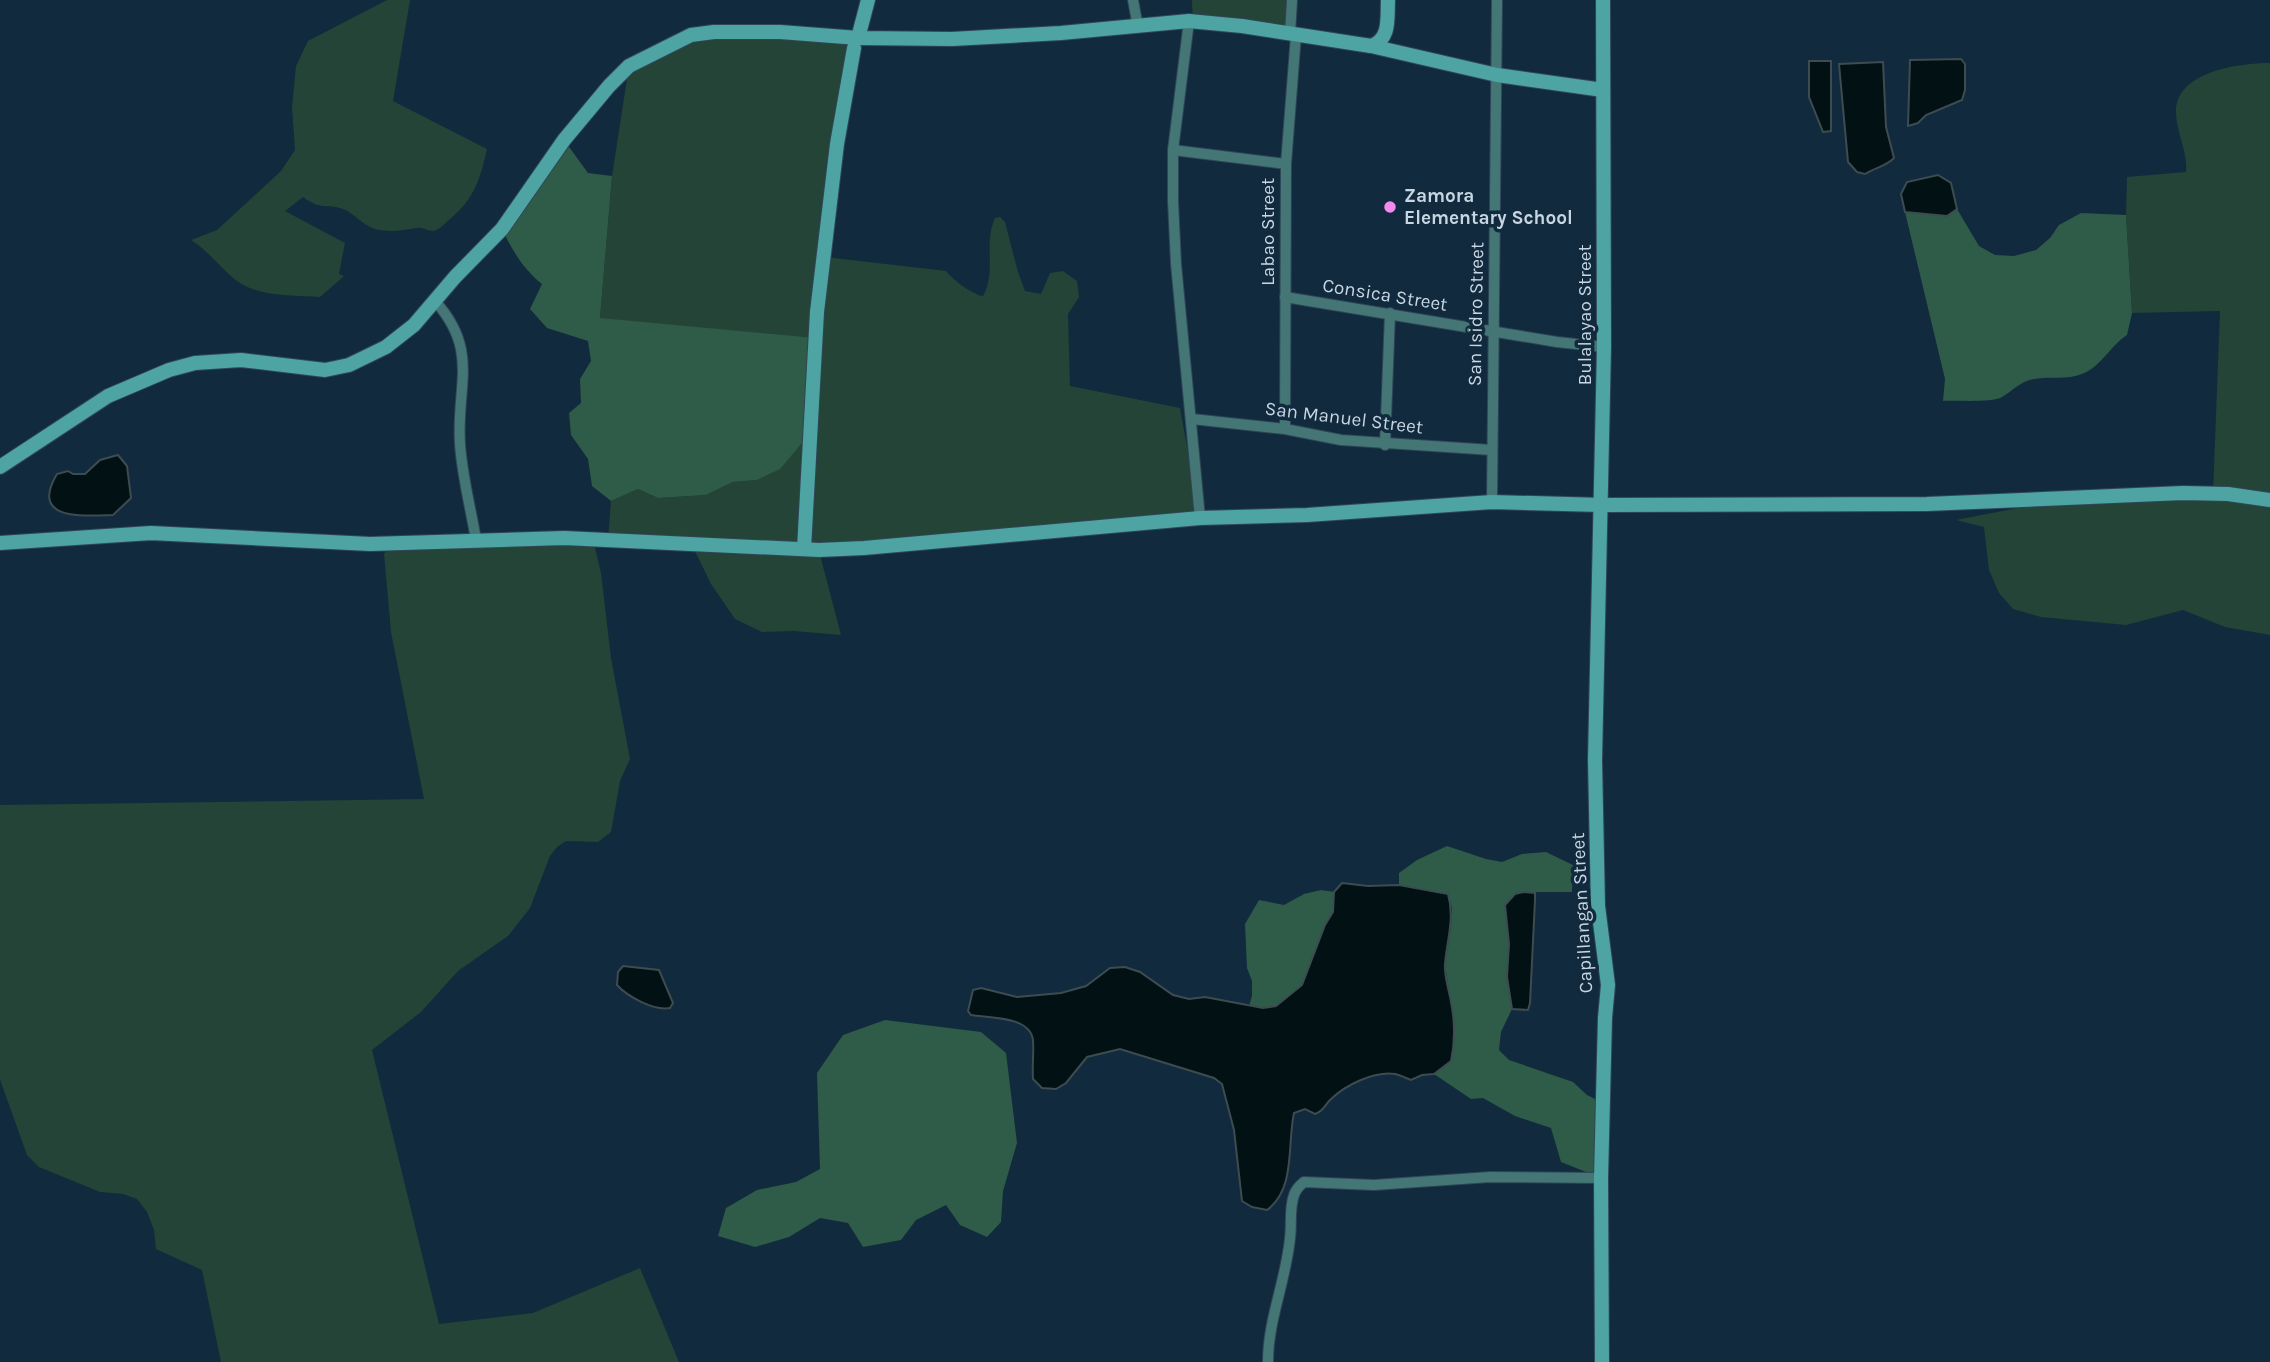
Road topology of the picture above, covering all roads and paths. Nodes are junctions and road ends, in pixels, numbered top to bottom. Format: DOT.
graph roads {
  1 [pos="868,0"];
  2 [pos="1133,0"];
  3 [pos="1292,0"];
  4 [pos="1388,0"];
  5 [pos="1497,0"];
  6 [pos="1603,0"];
  7 [pos="1189,21"];
  8 [pos="1138,27"];
  9 [pos="1293,35"];
  10 [pos="856,43"];
  11 [pos="1371,46"];
  12 [pos="1497,75"];
  13 [pos="1603,90"];
  14 [pos="1173,150"];
  15 [pos="1286,164"];
  16 [pos="1285,297"];
  17 [pos="435,301"];
  18 [pos="1390,313"];
  19 [pos="1492,331"];
  20 [pos="1604,347"];
  21 [pos="1192,419"];
  22 [pos="1285,429"];
  23 [pos="1385,444"];
  24 [pos="1492,450"];
  25 [pos="0,467"];
  26 [pos="2270,500"];
  27 [pos="1492,502"];
  28 [pos="1602,505"];
  29 [pos="1200,518"];
  30 [pos="476,540"];
  31 [pos="0,543"];
  32 [pos="804,549"];
  33 [pos="1601,1178"];
  34 [pos="1268,1362"];
  35 [pos="1602,1362"];
  1 -- 10 [label="street"];
  2 -- 8 [label="street"];
  3 -- 9 [label="street, Labao Street"];
  4 -- 11 [label="street"];
  5 -- 12 [label="street, San Isidro Street"];
  6 -- 13 [label="street, Bulalayao Street"];
  7 -- 8 [label="street"];
  7 -- 9 [label="street"];
  7 -- 14 [label="street"];
  8 -- 10 [label="street"];
  9 -- 11 [label="street"];
  9 -- 15 [label="street, Labao Street"];
  10 -- 17 [label="street"];
  10 -- 32 [label="street"];
  11 -- 12 [label="street"];
  12 -- 13 [label="street"];
  12 -- 19 [label="street, San Isidro Street"];
  13 -- 20 [label="street, Bulalayao Street"];
  14 -- 15 [label="street"];
  14 -- 21 [label="street"];
  15 -- 16 [label="street, Labao Street"];
  16 -- 18 [label="street, Consica Street"];
  16 -- 22 [label="street, Labao Street"];
  17 -- 25 [label="street"];
  17 -- 30 [label="street"];
  18 -- 19 [label="street, Consica Street"];
  18 -- 23 [label="street"];
  19 -- 20 [label="street, Consica Street"];
  19 -- 24 [label="street, San Isidro Street"];
  20 -- 28 [label="street, Bulalayao Street"];
  21 -- 22 [label="street, San Manuel Street"];
  21 -- 29 [label="street"];
  22 -- 23 [label="street, San Manuel Street"];
  23 -- 24 [label="street, San Manuel Street"];
  24 -- 27 [label="street, San Isidro Street"];
  26 -- 28 [label="street"];
  27 -- 28 [label="street"];
  27 -- 29 [label="street"];
  28 -- 33 [label="street, Capillangan Street"];
  29 -- 32 [label="street"];
  30 -- 31 [label="street"];
  30 -- 32 [label="street"];
  33 -- 34 [label="street"];
  33 -- 35 [label="street, Capillangan Street"];
}
